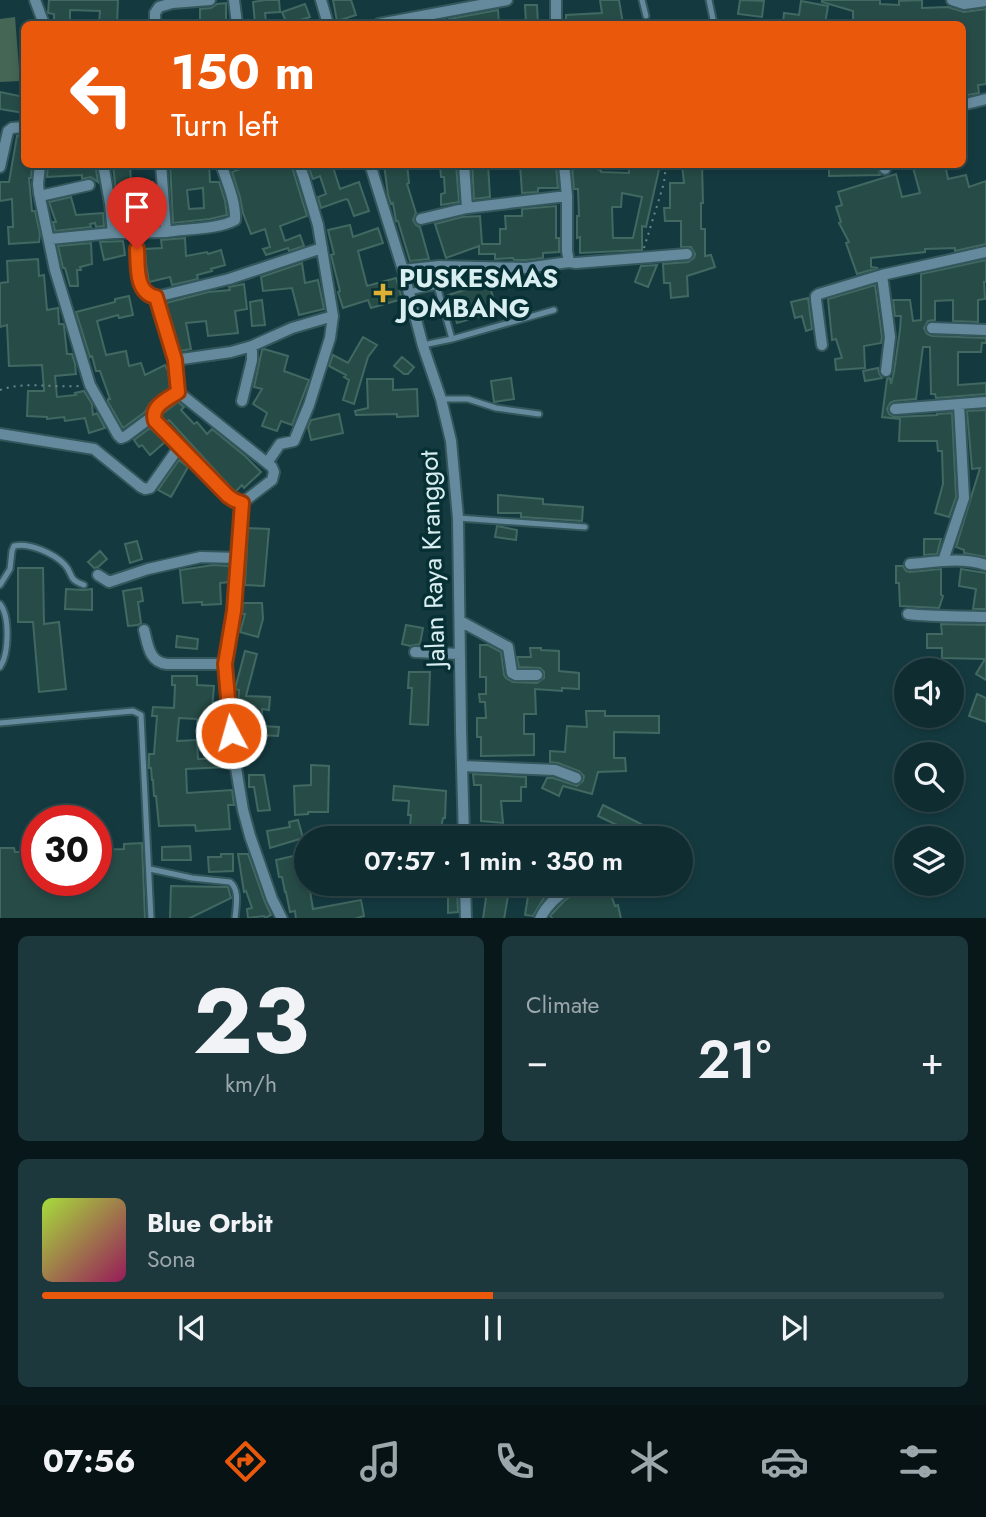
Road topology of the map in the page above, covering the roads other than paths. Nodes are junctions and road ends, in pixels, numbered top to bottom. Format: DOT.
graph roads {
  1 [pos="34,0"];
  2 [pos="210,0"];
  3 [pos="234,0"];
  4 [pos="321,0"];
  5 [pos="507,0"];
  6 [pos="556,0"];
  7 [pos="642,0"];
  8 [pos="709,0"];
  9 [pos="952,0"];
  10 [pos="986,1"];
  11 [pos="646,16"];
  12 [pos="43,21"];
  13 [pos="155,21"];
  14 [pos="237,21"];
  15 [pos="327,21"];
  16 [pos="395,21"];
  17 [pos="556,21"];
  18 [pos="713,21"];
  19 [pos="986,99"];
  20 [pos="966,104"];
  21 [pos="21,127"];
  22 [pos="0,167"];
  23 [pos="40,168"];
  24 [pos="104,168"];
  25 [pos="161,168"];
  26 [pos="222,168"];
  27 [pos="300,168"];
  28 [pos="371,168"];
  29 [pos="464,168"];
  30 [pos="564,168"];
  31 [pos="89,186"];
  32 [pos="40,196"];
  33 [pos="567,196"];
  34 [pos="467,208"];
  35 [pos="421,219"];
  36 [pos="166,232"];
  37 [pos="113,233"];
  38 [pos="137,233"];
  39 [pos="50,239"];
  40 [pos="322,248"];
  41 [pos="986,252"];
  42 [pos="687,254"];
  43 [pos="569,262"];
  44 [pos="403,270"];
  45 [pos="882,275"];
  46 [pos="473,283"];
  47 [pos="437,286"];
  48 [pos="409,292"];
  49 [pos="156,297"];
  50 [pos="554,310"];
  51 [pos="333,316"];
  52 [pos="932,328"];
  53 [pos="986,330"];
  54 [pos="452,339"];
  55 [pos="822,345"];
  56 [pos="252,346"];
  57 [pos="423,346"];
  58 [pos="175,360"];
  59 [pos="886,372"];
  60 [pos="178,392"];
  61 [pos="441,398"];
  62 [pos="242,401"];
  63 [pos="986,402"];
  64 [pos="959,404"];
  65 [pos="895,409"];
  66 [pos="539,414"];
  67 [pos="153,416"];
  68 [pos="0,434"];
  69 [pos="179,447"];
  70 [pos="267,463"];
  71 [pos="242,503"];
  72 [pos="458,518"];
  73 [pos="585,527"];
  74 [pos="237,558"];
  75 [pos="943,561"];
  76 [pos="910,565"];
  77 [pos="986,565"];
  78 [pos="98,575"];
  79 [pos="0,585"];
  80 [pos="84,585"];
  81 [pos="0,604"];
  82 [pos="908,614"];
  83 [pos="986,617"];
  84 [pos="460,621"];
  85 [pos="144,630"];
  86 [pos="415,652"];
  87 [pos="460,654"];
  88 [pos="225,664"];
  89 [pos="0,667"];
  90 [pos="537,675"];
  91 [pos="0,723"];
  92 [pos="462,766"];
  93 [pos="576,778"];
  94 [pos="464,826"];
  95 [pos="150,869"];
  96 [pos="465,896"];
  97 [pos="557,896"];
  98 [pos="151,918"];
  99 [pos="235,918"];
  100 [pos="282,918"];
  101 [pos="466,918"];
  102 [pos="541,918"];
  1 -- 12 [label="street"];
  2 -- 13 [label="street"];
  3 -- 14 [label="street"];
  4 -- 15 [label="street"];
  5 -- 16 [label="street"];
  6 -- 17 [label="street"];
  7 -- 11 [label="lane"];
  8 -- 18 [label="lane"];
  9 -- 10 [label="street"];
  19 -- 20 [label="street"];
  21 -- 22 [label="street"];
  23 -- 32 [label="street"];
  24 -- 37 [label="street"];
  25 -- 36 [label="street"];
  26 -- 36 [label="street"];
  27 -- 40 [label="street"];
  28 -- 44 [label="street, Jalan Raya Kranggot"];
  29 -- 34 [label="street"];
  30 -- 33 [label="street"];
  31 -- 32 [label="street"];
  32 -- 39 [label="street"];
  33 -- 34 [label="street"];
  33 -- 43 [label="street"];
  34 -- 35 [label="street"];
  36 -- 38 [label="street"];
  37 -- 38 [label="street"];
  37 -- 39 [label="street"];
  38 -- 49 [label="street"];
  39 -- 67 [label="street"];
  40 -- 49 [label="street"];
  40 -- 51 [label="street"];
  41 -- 45 [label="street"];
  42 -- 43 [label="street"];
  43 -- 44 [label="street"];
  44 -- 48 [label="street, Jalan Raya Kranggot"];
  45 -- 55 [label="street"];
  45 -- 59 [label="street"];
  46 -- 47 [label="lane"];
  47 -- 48 [label="lane"];
  47 -- 54 [label="lane"];
  48 -- 57 [label="street, Jalan Raya Kranggot"];
  49 -- 58 [label="street"];
  50 -- 54 [label="lane"];
  51 -- 56 [label="street"];
  51 -- 70 [label="street"];
  52 -- 53 [label="street"];
  54 -- 57 [label="lane"];
  56 -- 58 [label="street"];
  56 -- 62 [label="street"];
  57 -- 61 [label="street, Jalan Raya Kranggot"];
  58 -- 60 [label="street"];
  60 -- 67 [label="street"];
  60 -- 70 [label="street"];
  61 -- 66 [label="lane"];
  61 -- 72 [label="street, Jalan Raya Kranggot"];
  63 -- 64 [label="street"];
  64 -- 65 [label="street"];
  64 -- 75 [label="street"];
  67 -- 69 [label="street"];
  68 -- 69 [label="street"];
  69 -- 71 [label="street"];
  70 -- 71 [label="street"];
  71 -- 74 [label="street"];
  72 -- 73 [label="lane"];
  72 -- 84 [label="street, Jalan Raya Kranggot"];
  74 -- 78 [label="street"];
  74 -- 88 [label="street"];
  75 -- 76 [label="street"];
  75 -- 77 [label="street"];
  79 -- 80 [label="lane"];
  81 -- 89 [label="lane"];
  82 -- 83 [label="street"];
  84 -- 87 [label="street, Jalan Raya Kranggot"];
  84 -- 90 [label="street"];
  85 -- 88 [label="street"];
  86 -- 87 [label="street"];
  87 -- 92 [label="street, Jalan Raya Kranggot"];
  88 -- 100 [label="street"];
  91 -- 95 [label="lane"];
  92 -- 93 [label="street"];
  92 -- 94 [label="street, Jalan Raya Kranggot"];
  95 -- 98 [label="lane"];
  95 -- 99 [label="lane"];
  96 -- 101 [label="street"];
  97 -- 102 [label="street"];
}
